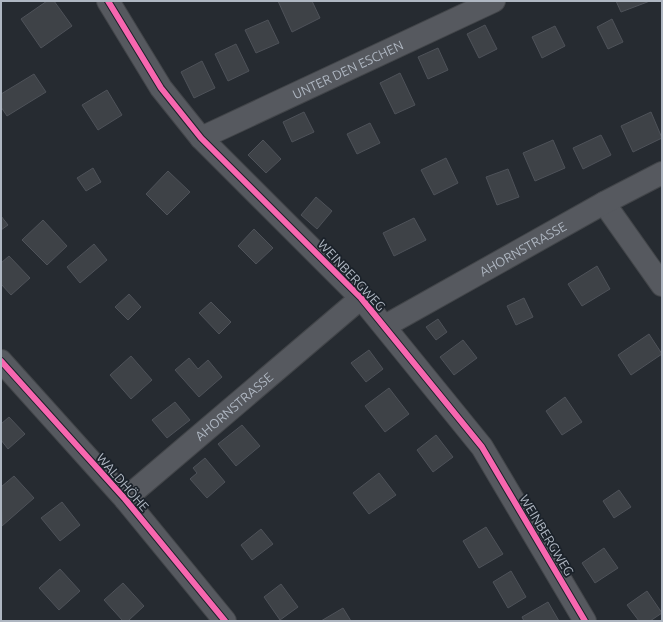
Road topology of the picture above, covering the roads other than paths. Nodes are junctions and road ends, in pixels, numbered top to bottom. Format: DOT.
graph roads {
  1 [pos="108,1"];
  2 [pos="494,1"];
  3 [pos="201,138"];
  4 [pos="662,173"];
  5 [pos="604,203"];
  6 [pos="662,285"];
  7 [pos="361,298"];
  8 [pos="385,326"];
  9 [pos="1,361"];
  10 [pos="125,499"];
  11 [pos="225,621"];
  12 [pos="585,621"];
  1 -- 3 [label="street, WEINBERGWEG"];
  2 -- 3 [label="street, UNTER DEN ESCHEN"];
  3 -- 7 [label="street, WEINBERGWEG"];
  4 -- 5 [label="street, AHORNSTRASSE"];
  5 -- 6 [label="street"];
  5 -- 8 [label="street, AHORNSTRASSE"];
  7 -- 8 [label="street, WEINBERGWEG"];
  7 -- 10 [label="street, AHORNSTRASSE"];
  8 -- 12 [label="street, WEINBERGWEG"];
  9 -- 10 [label="street, WALDHÖHE"];
  10 -- 11 [label="street, WALDHÖHE"];
}
